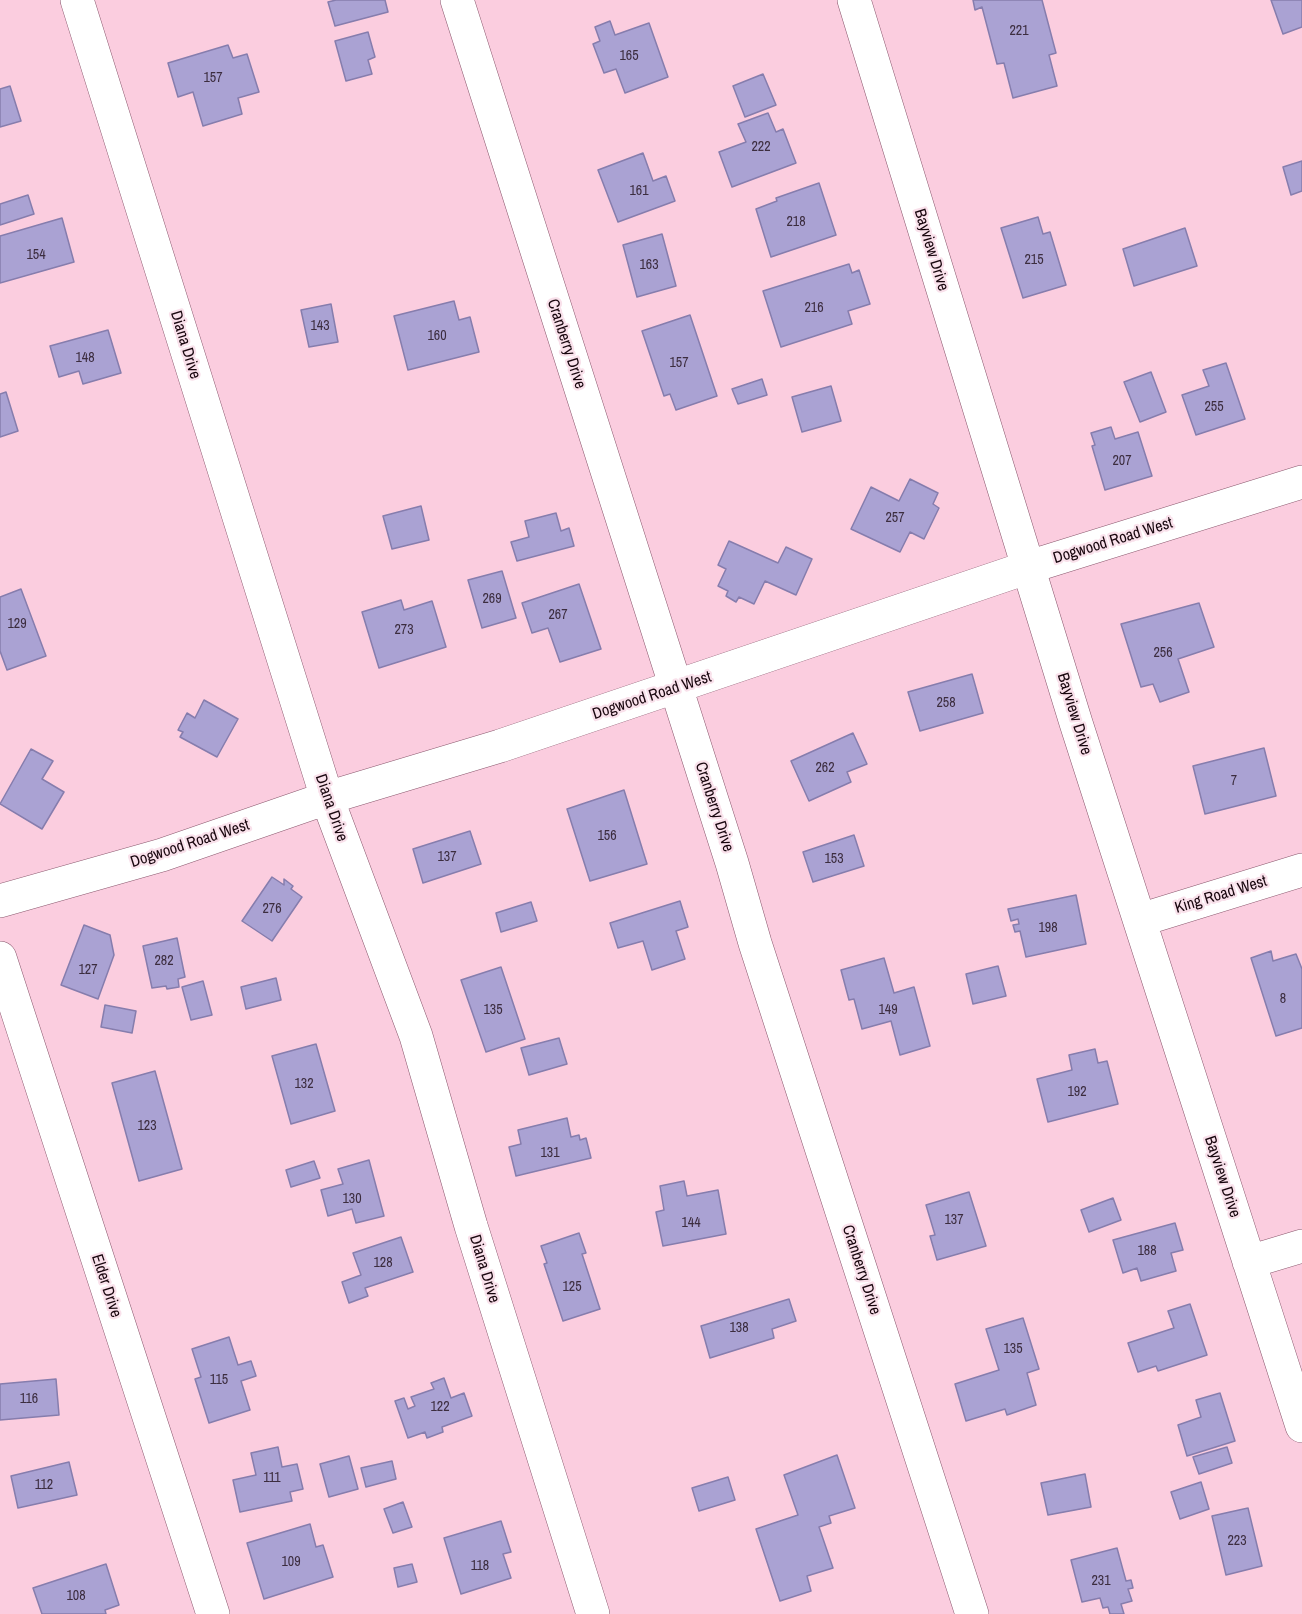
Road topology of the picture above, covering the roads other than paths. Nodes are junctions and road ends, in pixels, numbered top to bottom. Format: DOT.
graph roads {
  1 [pos="77,0"];
  2 [pos="457,0"];
  3 [pos="854,0"];
  4 [pos="1302,482"];
  5 [pos="1029,567"];
  6 [pos="675,689"];
  7 [pos="327,798"];
  8 [pos="1302,870"];
  9 [pos="0,901"];
  10 [pos="1140,920"];
  11 [pos="0,958"];
  12 [pos="1302,1246"];
  13 [pos="1249,1262"];
  14 [pos="1302,1426"];
  15 [pos="213,1614"];
  16 [pos="593,1614"];
  17 [pos="972,1614"];
  1 -- 7 [label="street, Diana Drive"];
  2 -- 6 [label="street, Cranberry Drive"];
  3 -- 5 [label="street, Bayview Drive"];
  4 -- 5 [label="street, Dogwood Road West"];
  5 -- 6 [label="street, Dogwood Road West"];
  5 -- 10 [label="street, Bayview Drive"];
  6 -- 7 [label="street, Dogwood Road West"];
  6 -- 17 [label="street, Cranberry Drive"];
  7 -- 9 [label="street, Dogwood Road West"];
  7 -- 16 [label="street, Diana Drive"];
  8 -- 10 [label="street, King Road West"];
  10 -- 13 [label="street, Bayview Drive"];
  11 -- 15 [label="street, Elder Drive"];
  12 -- 13 [label="street"];
  13 -- 14 [label="street, Bayview Drive"];
}
